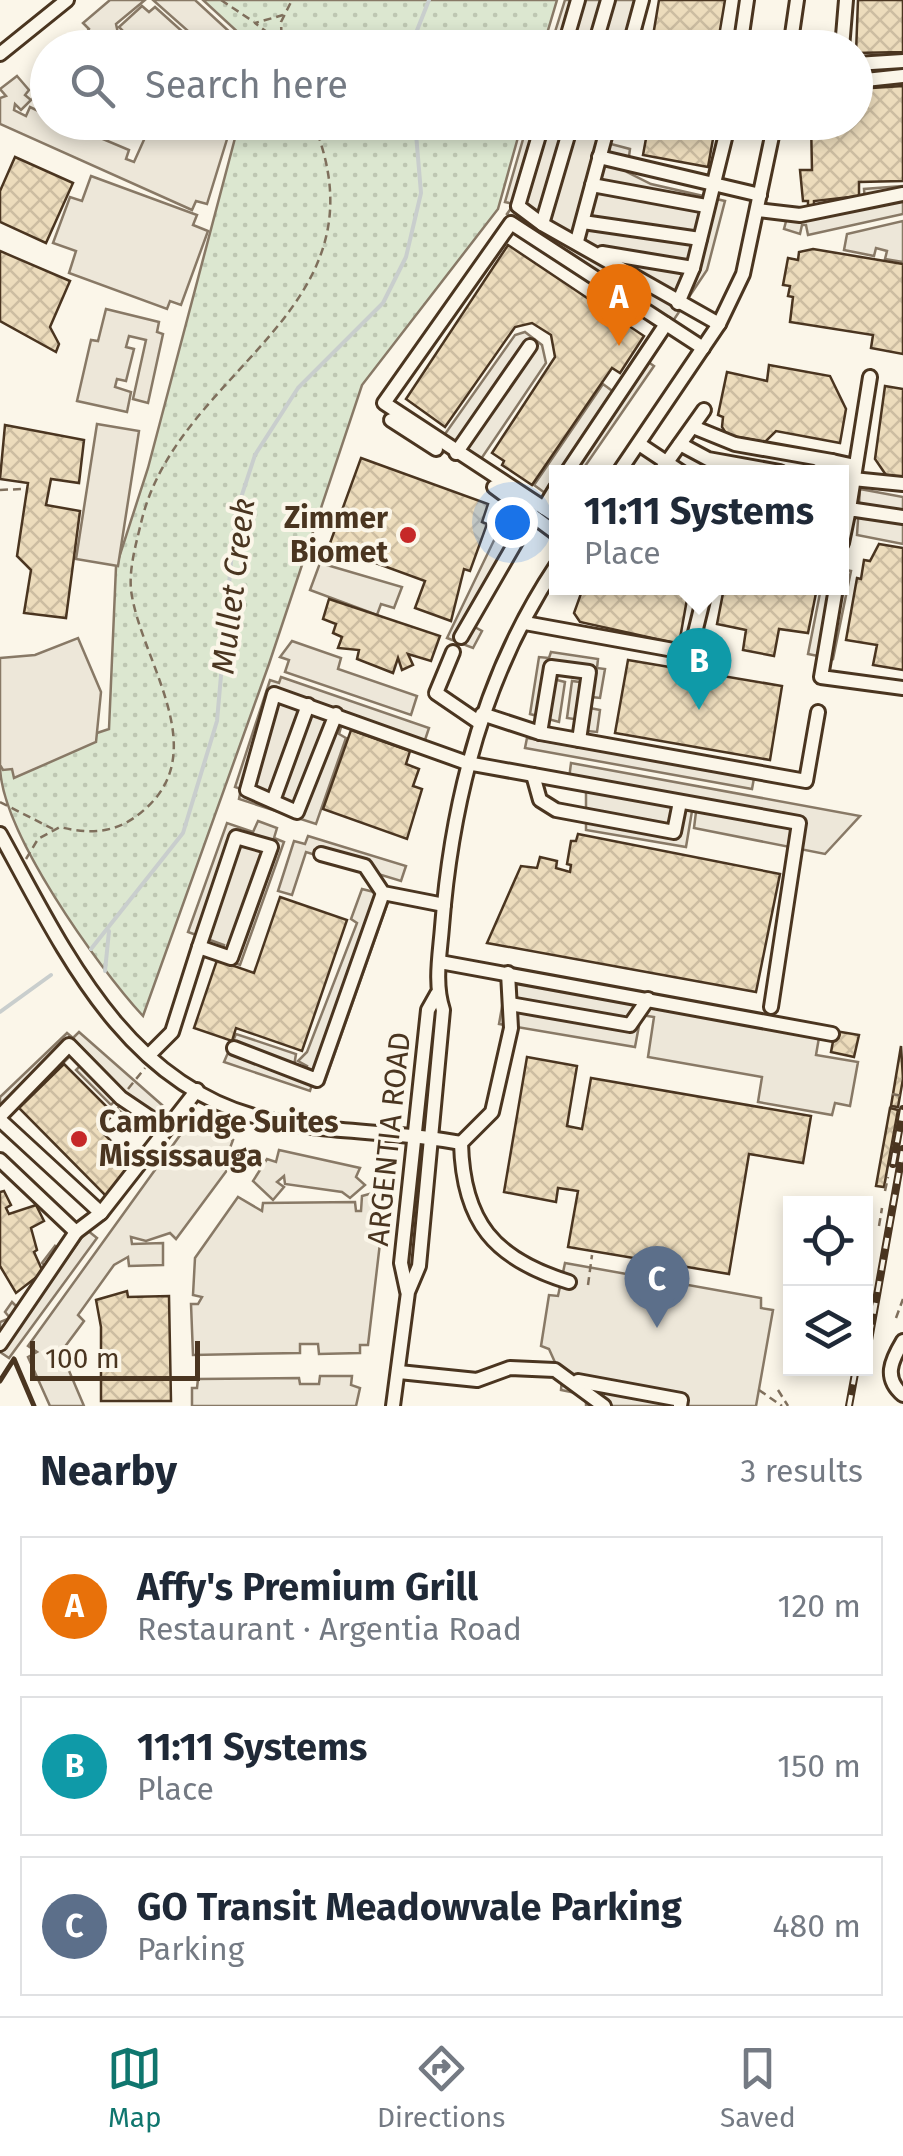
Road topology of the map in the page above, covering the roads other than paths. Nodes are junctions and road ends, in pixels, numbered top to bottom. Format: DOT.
graph roads {
  1 [pos="67,0"];
  2 [pos="578,0"];
  3 [pos="608,0"];
  4 [pos="642,0"];
  5 [pos="747,0"];
  6 [pos="798,0"];
  7 [pos="846,0"];
  8 [pos="569,30"];
  9 [pos="599,30"];
  10 [pos="634,30"];
  11 [pos="743,30"];
  12 [pos="793,30"];
  13 [pos="844,30"];
  14 [pos="0,54"];
  15 [pos="903,62"];
  16 [pos="873,63"];
  17 [pos="903,76"];
  18 [pos="873,79"];
  19 [pos="537,140"];
  20 [pos="567,140"];
  21 [pos="604,140"];
  22 [pos="724,140"];
  23 [pos="771,140"];
  24 [pos="600,157"];
  25 [pos="714,181"];
  26 [pos="592,185"];
  27 [pos="760,194"];
  28 [pos="903,194"];
  29 [pos="706,206"];
  30 [pos="758,210"];
  31 [pos="583,222"];
  32 [pos="542,224"];
  33 [pos="700,239"];
  34 [pos="577,240"];
  35 [pos="593,252"];
  36 [pos="693,268"];
  37 [pos="678,303"];
  38 [pos="666,324"];
  39 [pos="718,324"];
  40 [pos="530,346"];
  41 [pos="702,348"];
  42 [pos="870,377"];
  43 [pos="704,410"];
  44 [pos="391,420"];
  45 [pos="692,426"];
  46 [pos="639,444"];
  47 [pos="680,444"];
  48 [pos="456,454"];
  49 [pos="832,462"];
  50 [pos="572,465"];
  51 [pos="624,465"];
  52 [pos="660,465"];
  53 [pos="665,465"];
  54 [pos="741,465"];
  55 [pos="827,465"];
  56 [pos="839,465"];
  57 [pos="849,470"];
  58 [pos="854,472"];
  59 [pos="903,484"];
  60 [pos="849,492"];
  61 [pos="549,497"];
  62 [pos="849,509"];
  63 [pos="538,511"];
  64 [pos="549,514"];
  65 [pos="903,518"];
  66 [pos="549,524"];
  67 [pos="549,578"];
  68 [pos="704,595"];
  69 [pos="835,595"];
  70 [pos="524,623"];
  71 [pos="461,636"];
  72 [pos="454,652"];
  73 [pos="903,688"];
  74 [pos="308,705"];
  75 [pos="818,712"];
  76 [pos="336,714"];
  77 [pos="481,718"];
  78 [pos="540,733"];
  79 [pos="579,740"];
  80 [pos="467,763"];
  81 [pos="533,774"];
  82 [pos="273,801"];
  83 [pos="680,802"];
  84 [pos="0,834"];
  85 [pos="321,854"];
  86 [pos="383,893"];
  87 [pos="444,904"];
  88 [pos="199,947"];
  89 [pos="440,962"];
  90 [pos="508,974"];
  91 [pos="648,1000"];
  92 [pos="510,1004"];
  93 [pos="771,1007"];
  94 [pos="832,1034"];
  95 [pos="234,1048"];
  96 [pos="150,1057"];
  97 [pos="197,1090"];
  98 [pos="0,1118"];
  99 [pos="167,1128"];
  100 [pos="423,1136"];
  101 [pos="461,1143"];
  102 [pos="0,1160"];
  103 [pos="101,1212"];
  104 [pos="76,1232"];
  105 [pos="569,1282"];
  106 [pos="903,1341"];
  107 [pos="0,1344"];
  108 [pos="399,1372"];
  109 [pos="570,1379"];
  110 [pos="903,1395"];
  111 [pos="393,1406"];
  112 [pos="604,1406"];
  113 [pos="680,1406"];
  1 -- 14 [label="street"];
  2 -- 8 [label="street"];
  3 -- 9 [label="street"];
  4 -- 10 [label="street"];
  5 -- 11 [label="street"];
  6 -- 12 [label="street"];
  7 -- 13 [label="street"];
  15 -- 16 [label="street"];
  17 -- 18 [label="street"];
  19 -- 32 [label="street"];
  20 -- 32 [label="street"];
  21 -- 24 [label="street"];
  22 -- 25 [label="street"];
  23 -- 27 [label="street"];
  24 -- 25 [label="street"];
  24 -- 26 [label="street"];
  25 -- 27 [label="street"];
  25 -- 29 [label="street"];
  26 -- 29 [label="street"];
  26 -- 31 [label="street"];
  27 -- 30 [label="street"];
  28 -- 30 [label="street"];
  29 -- 33 [label="street"];
  30 -- 39 [label="street"];
  31 -- 33 [label="street"];
  31 -- 34 [label="street"];
  32 -- 34 [label="street"];
  33 -- 36 [label="street"];
  34 -- 35 [label="street"];
  35 -- 36 [label="street"];
  35 -- 37 [label="street"];
  36 -- 37 [label="street"];
  37 -- 39 [label="street"];
  38 -- 41 [label="street"];
  38 -- 48 [label="street"];
  38 -- 50 [label="street"];
  39 -- 41 [label="street"];
  40 -- 48 [label="street"];
  41 -- 46 [label="street"];
  42 -- 58 [label="street"];
  43 -- 45 [label="street"];
  44 -- 63 [label="street"];
  45 -- 47 [label="street"];
  45 -- 49 [label="street"];
  46 -- 51 [label="street"];
  46 -- 52 [label="street"];
  47 -- 53 [label="street"];
  47 -- 54 [label="street"];
  48 -- 63 [label="street"];
  49 -- 55 [label="street"];
  49 -- 56 [label="street"];
  57 -- 58 [label="street"];
  58 -- 59 [label="street"];
  58 -- 60 [label="street"];
  61 -- 63 [label="street"];
  62 -- 65 [label="street"];
  63 -- 64 [label="street"];
  63 -- 66 [label="street"];
  63 -- 71 [label="street"];
  67 -- 70 [label="street, ARGENTIA ROAD"];
  68 -- 70 [label="street"];
  69 -- 73 [label="street"];
  70 -- 77 [label="street, ARGENTIA ROAD"];
  72 -- 77 [label="street"];
  74 -- 76 [label="street"];
  74 -- 82 [label="street"];
  74 -- 82 [label="street"];
  75 -- 79 [label="street"];
  76 -- 80 [label="street"];
  76 -- 82 [label="street"];
  77 -- 78 [label="street"];
  77 -- 80 [label="street, ARGENTIA ROAD"];
  78 -- 79 [label="street"];
  78 -- 79 [label="street"];
  80 -- 81 [label="street"];
  80 -- 87 [label="street, ARGENTIA ROAD"];
  81 -- 83 [label="street"];
  81 -- 83 [label="street"];
  83 -- 93 [label="street"];
  84 -- 96 [label="street"];
  85 -- 86 [label="street"];
  86 -- 87 [label="street"];
  86 -- 95 [label="street"];
  87 -- 89 [label="street, ARGENTIA ROAD"];
  88 -- 88 [label="street"];
  88 -- 96 [label="street"];
  89 -- 90 [label="street"];
  89 -- 100 [label="street, ARGENTIA ROAD"];
  90 -- 91 [label="street"];
  90 -- 92 [label="street"];
  91 -- 92 [label="street"];
  91 -- 94 [label="street"];
  92 -- 101 [label="street"];
  96 -- 97 [label="street"];
  97 -- 99 [label="street"];
  97 -- 100 [label="street"];
  98 -- 99 [label="street"];
  98 -- 103 [label="street"];
  99 -- 103 [label="street"];
  100 -- 101 [label="street"];
  100 -- 108 [label="street, ARGENTIA ROAD"];
  101 -- 105 [label="street"];
  102 -- 104 [label="street"];
  103 -- 104 [label="street"];
  104 -- 107 [label="street"];
  106 -- 110 [label="street"];
  108 -- 109 [label="street"];
  108 -- 111 [label="street, ARGENTIA ROAD"];
  109 -- 112 [label="street"];
  109 -- 113 [label="street"];
}
